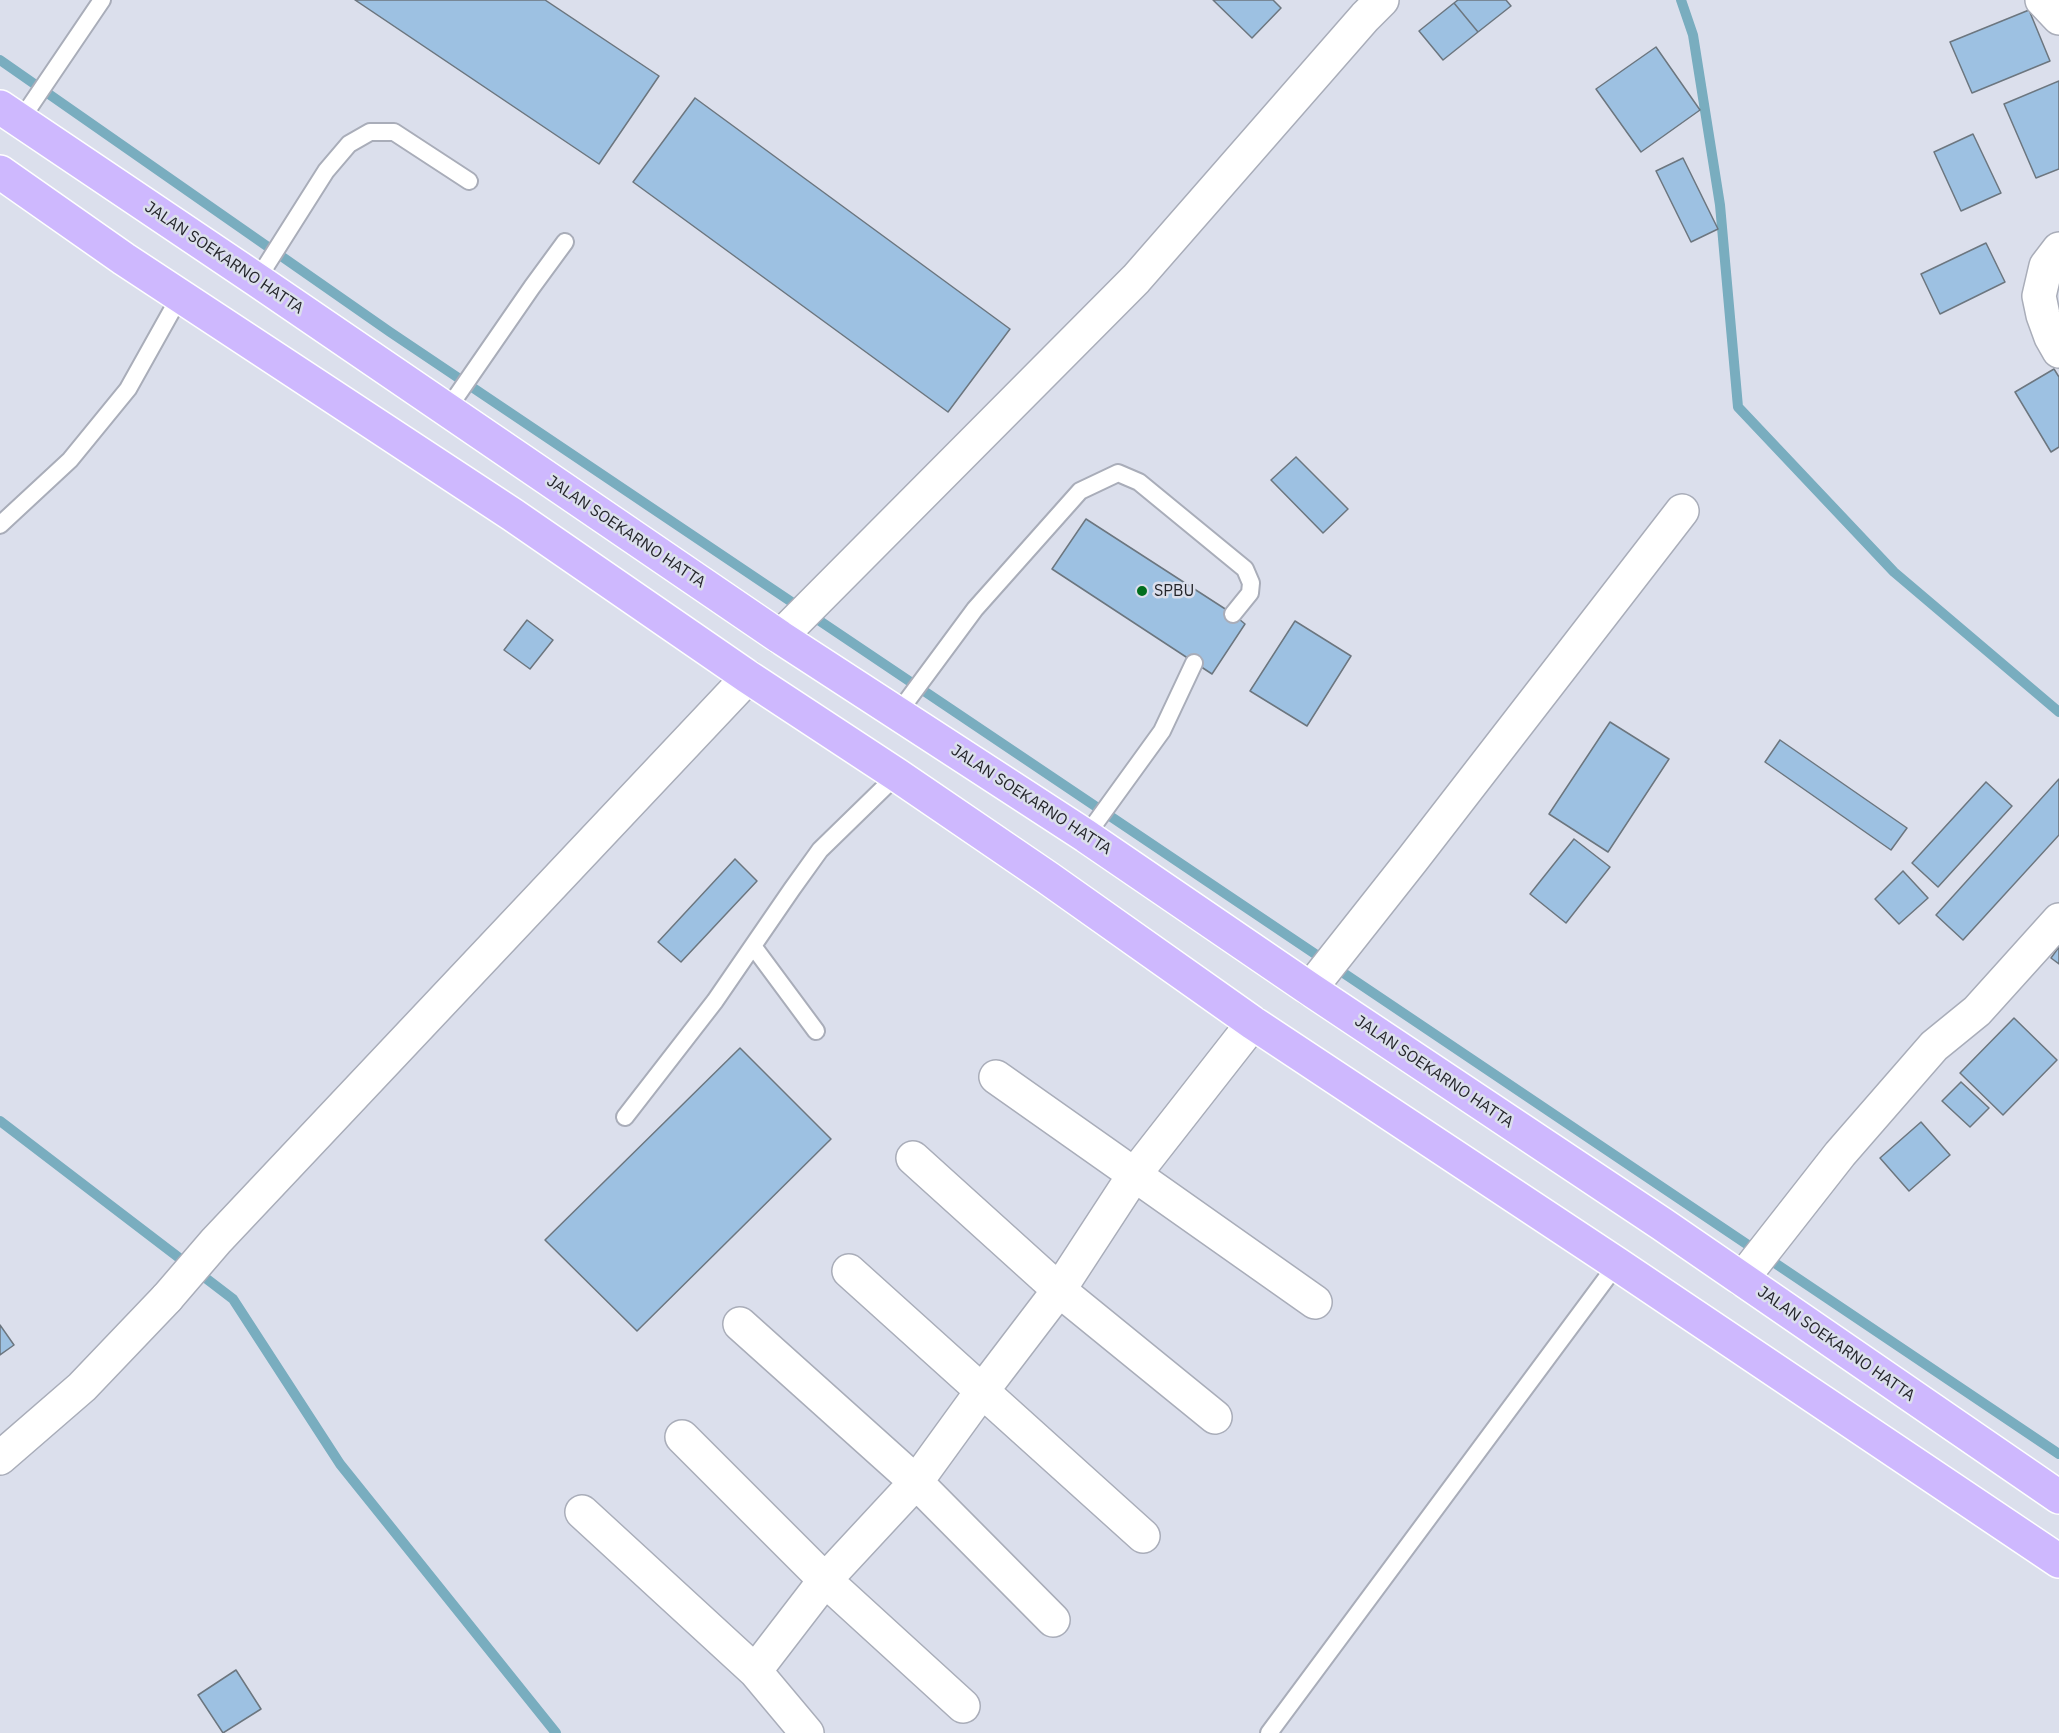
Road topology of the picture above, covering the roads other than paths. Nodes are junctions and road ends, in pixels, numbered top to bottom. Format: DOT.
graph roads {
  1 [pos="102,0"];
  2 [pos="1382,0"];
  3 [pos="2042,0"];
  4 [pos="2059,18"];
  5 [pos="18,110"];
  6 [pos="0,172"];
  7 [pos="469,181"];
  8 [pos="566,242"];
  9 [pos="2059,249"];
  10 [pos="263,272"];
  11 [pos="180,296"];
  12 [pos="2059,351"];
  13 [pos="453,402"];
  14 [pos="1682,511"];
  15 [pos="0,525"];
  16 [pos="1233,614"];
  17 [pos="787,630"];
  18 [pos="1194,663"];
  19 [pos="748,677"];
  20 [pos="897,713"];
  21 [pos="897,775"];
  22 [pos="1086,836"];
  23 [pos="2059,920"];
  24 [pos="753,946"];
  25 [pos="1316,981"];
  26 [pos="1253,1023"];
  27 [pos="816,1031"];
  28 [pos="996,1077"];
  29 [pos="626,1117"];
  30 [pos="913,1158"];
  31 [pos="1143,1163"];
  32 [pos="1617,1264"];
  33 [pos="849,1271"];
  34 [pos="1748,1271"];
  35 [pos="1059,1290"];
  36 [pos="1315,1302"];
  37 [pos="740,1324"];
  38 [pos="982,1391"];
  39 [pos="1215,1417"];
  40 [pos="682,1437"];
  41 [pos="0,1458"];
  42 [pos="916,1482"];
  43 [pos="2059,1497"];
  44 [pos="582,1512"];
  45 [pos="1143,1536"];
  46 [pos="2059,1561"];
  47 [pos="825,1580"];
  48 [pos="1053,1620"];
  49 [pos="755,1671"];
  50 [pos="963,1706"];
  51 [pos="807,1733"];
  52 [pos="1269,1733"];
  1 -- 5 [label="lane"];
  2 -- 17 [label="street"];
  3 -- 4 [label="street"];
  5 -- 10 [label="highway, JALAN SOEKARNO HATTA"];
  6 -- 11 [label="highway"];
  7 -- 10 [label="lane"];
  8 -- 13 [label="lane"];
  9 -- 12 [label="street"];
  10 -- 13 [label="highway, JALAN SOEKARNO HATTA"];
  11 -- 15 [label="lane"];
  11 -- 19 [label="highway"];
  13 -- 17 [label="highway, JALAN SOEKARNO HATTA"];
  14 -- 25 [label="street"];
  16 -- 20 [label="lane"];
  17 -- 20 [label="highway, JALAN SOEKARNO HATTA"];
  18 -- 22 [label="lane"];
  19 -- 21 [label="highway"];
  19 -- 41 [label="street"];
  20 -- 22 [label="highway, JALAN SOEKARNO HATTA"];
  21 -- 24 [label="lane"];
  21 -- 26 [label="highway"];
  22 -- 25 [label="highway, JALAN SOEKARNO HATTA"];
  23 -- 34 [label="street"];
  24 -- 27 [label="lane"];
  24 -- 29 [label="lane"];
  25 -- 34 [label="highway, JALAN SOEKARNO HATTA"];
  26 -- 31 [label="street"];
  26 -- 32 [label="highway"];
  28 -- 31 [label="street"];
  30 -- 35 [label="street"];
  31 -- 35 [label="street"];
  31 -- 36 [label="street"];
  32 -- 46 [label="highway"];
  32 -- 52 [label="lane"];
  33 -- 38 [label="street"];
  34 -- 43 [label="highway, JALAN SOEKARNO HATTA"];
  35 -- 38 [label="street"];
  35 -- 39 [label="street"];
  37 -- 42 [label="street"];
  38 -- 42 [label="street"];
  38 -- 45 [label="street"];
  40 -- 47 [label="street"];
  42 -- 47 [label="street"];
  42 -- 48 [label="street"];
  44 -- 49 [label="street"];
  47 -- 49 [label="street"];
  47 -- 50 [label="street"];
  49 -- 51 [label="street"];
}
